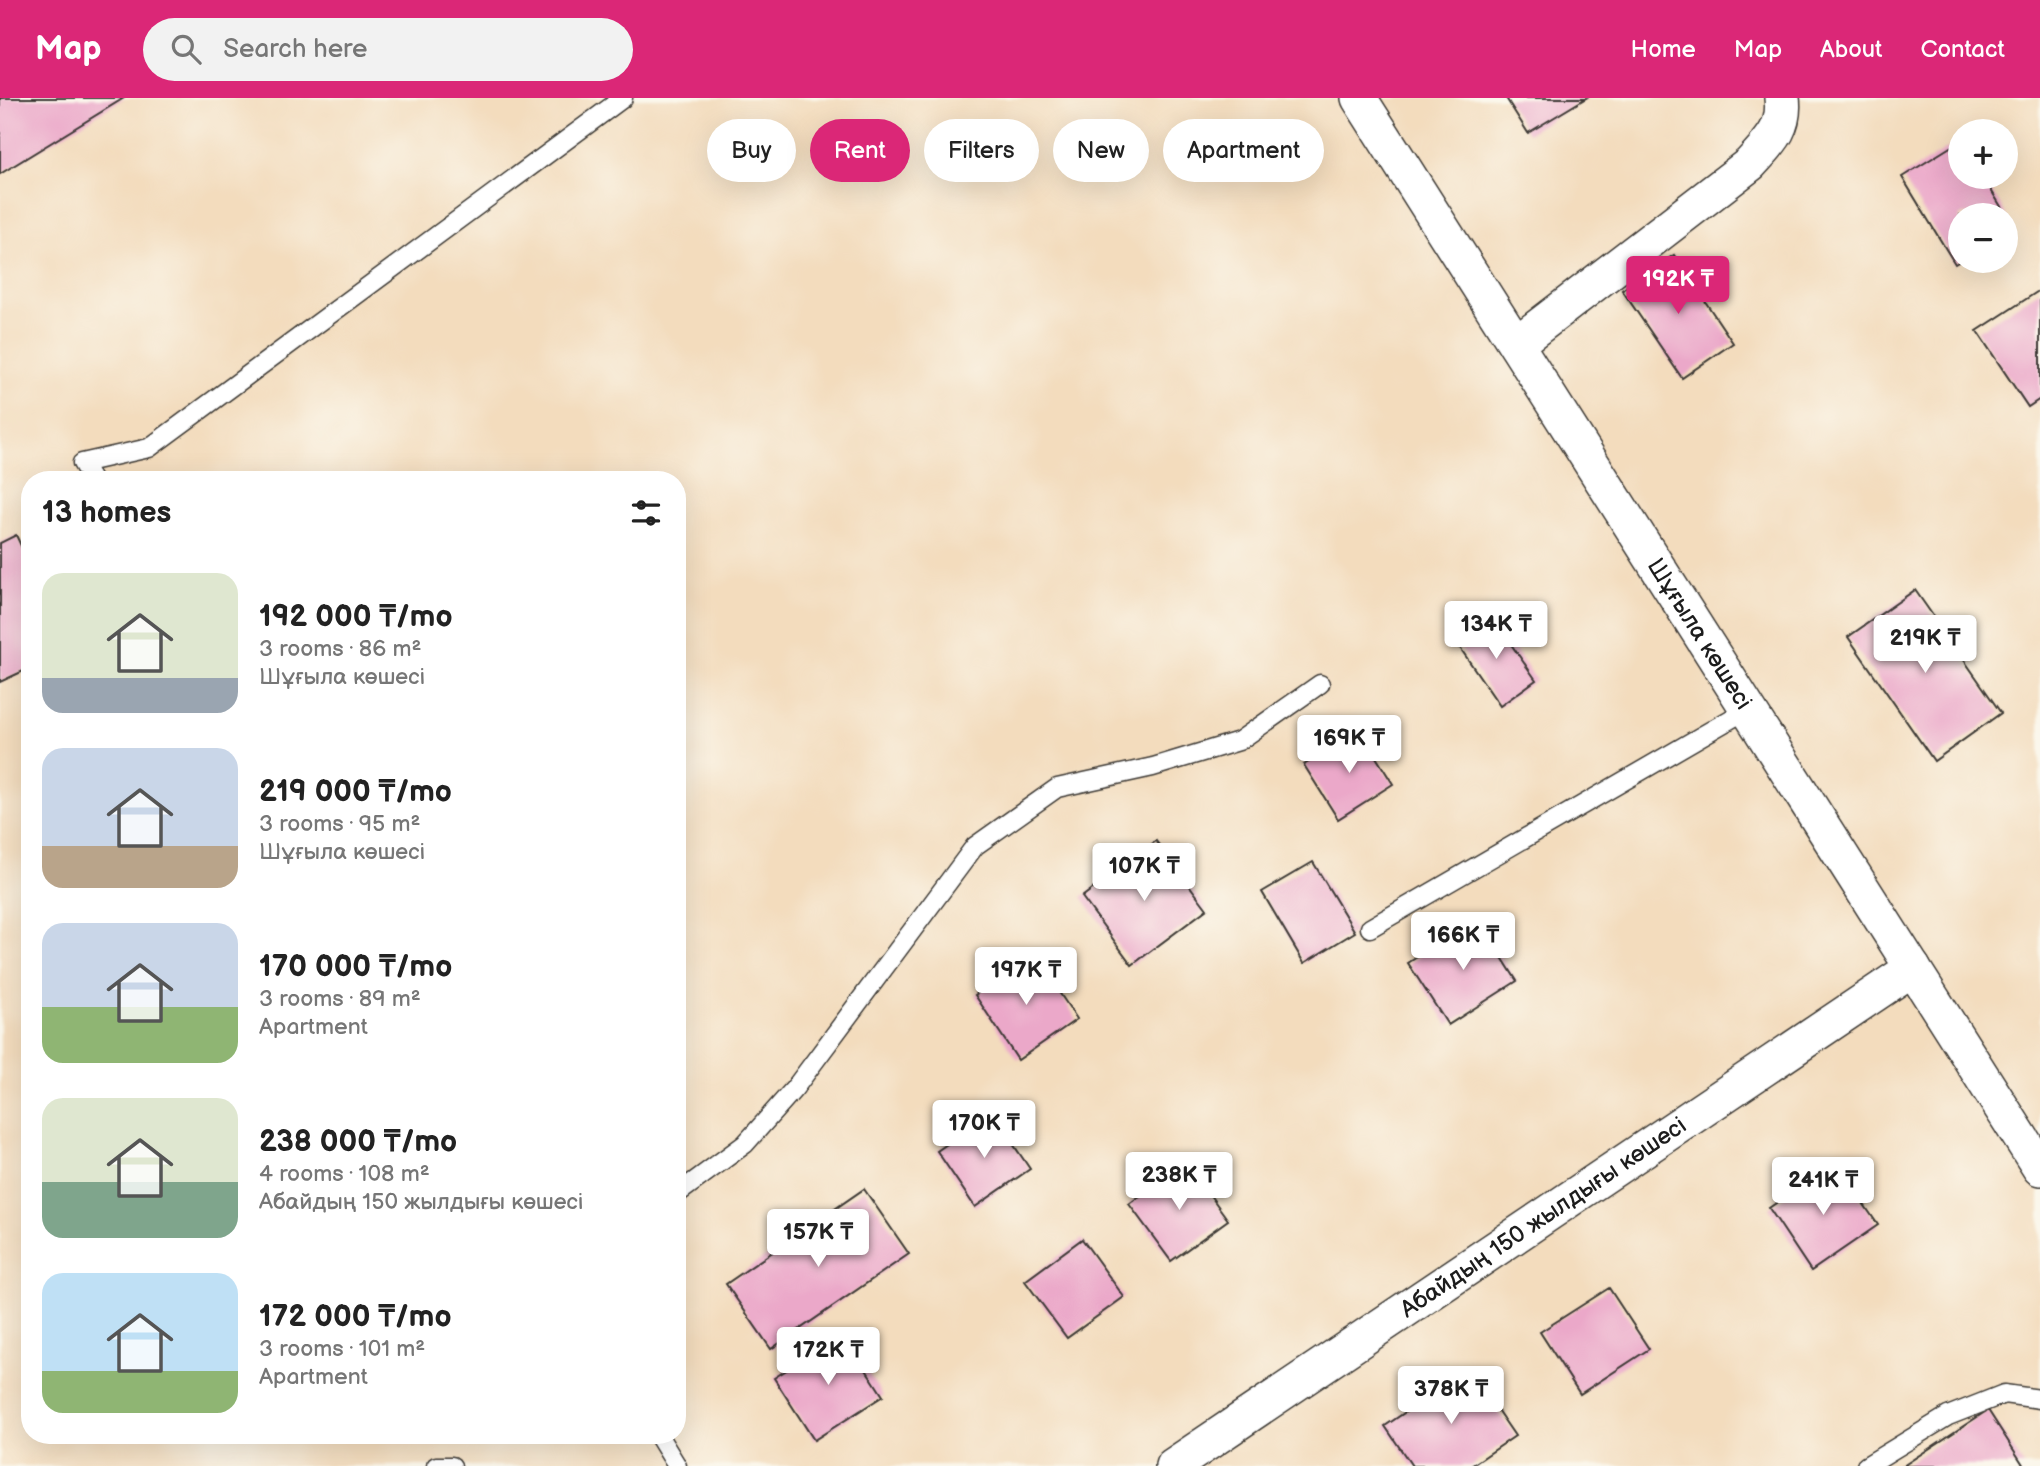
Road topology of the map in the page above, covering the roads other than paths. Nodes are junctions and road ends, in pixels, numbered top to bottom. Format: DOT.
graph roads {
  1 [pos="622,98"];
  2 [pos="1359,98"];
  3 [pos="1782,98"];
  4 [pos="1516,344"];
  5 [pos="87,471"];
  6 [pos="1320,684"];
  7 [pos="1748,709"];
  8 [pos="1370,928"];
  9 [pos="1913,968"];
  10 [pos="2040,1168"];
  11 [pos="686,1187"];
  12 [pos="2040,1399"];
  13 [pos="664,1444"];
  14 [pos="436,1466"];
  15 [pos="452,1466"];
  16 [pos="677,1466"];
  17 [pos="1173,1466"];
  18 [pos="1866,1466"];
  1 -- 5 [label="lane"];
  2 -- 4 [label="street, Шұғыла көшесі"];
  3 -- 4 [label="street"];
  4 -- 7 [label="street, Шұғыла көшесі"];
  6 -- 11 [label="lane"];
  7 -- 8 [label="lane"];
  7 -- 9 [label="street, Шұғыла көшесі"];
  9 -- 10 [label="street, Шұғыла көшесі"];
  9 -- 17 [label="street, Абайдың 150 жылдығы көшесі"];
  12 -- 18 [label="lane"];
  13 -- 16 [label="lane"];
  14 -- 15 [label="lane"];
}
